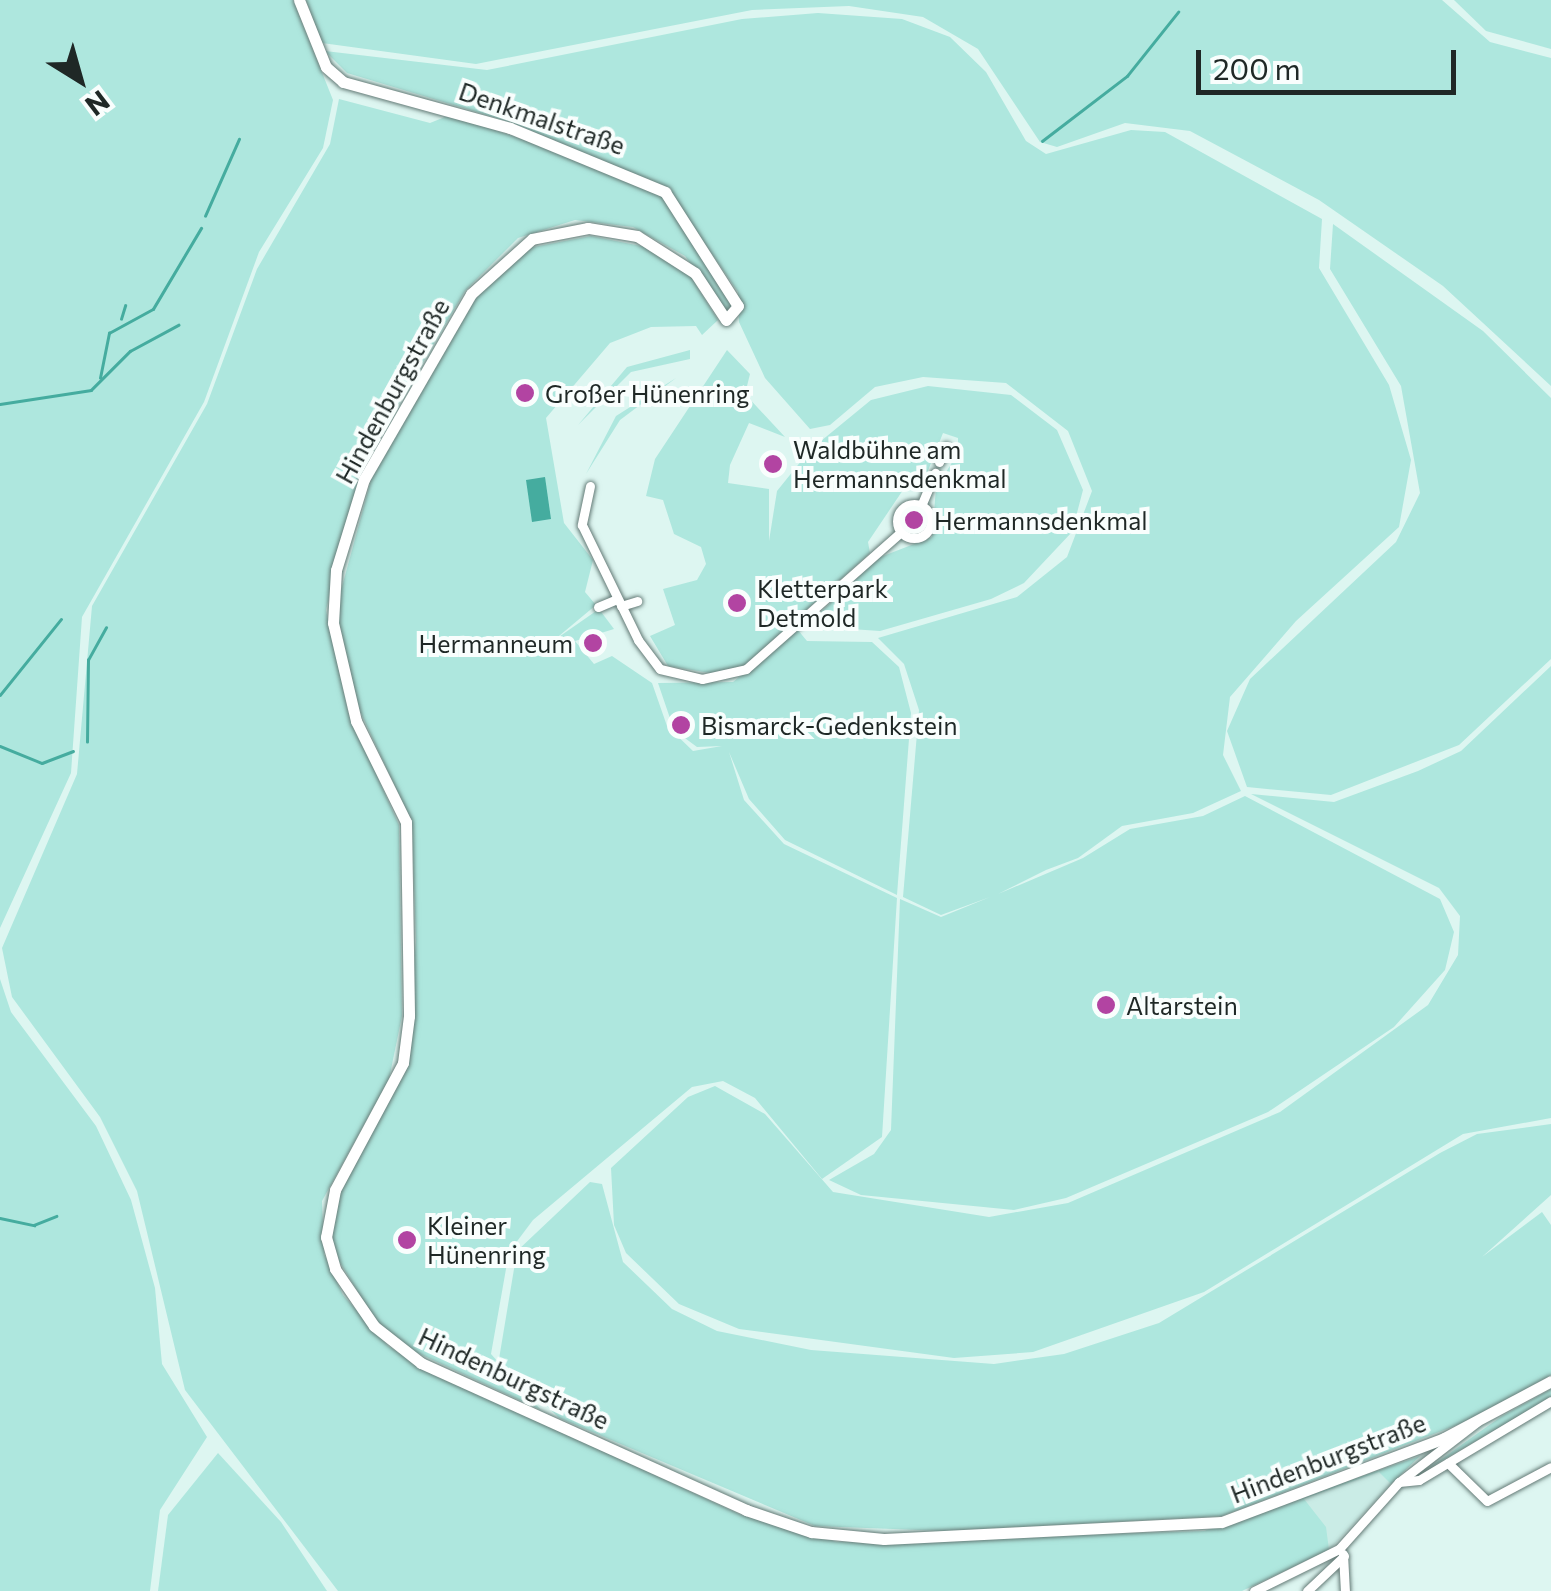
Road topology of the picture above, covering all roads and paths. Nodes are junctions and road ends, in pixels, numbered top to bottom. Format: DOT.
graph roads {
  1 [pos="299,0"];
  2 [pos="732,321"];
  3 [pos="931,452"];
  4 [pos="590,486"];
  5 [pos="921,506"];
  6 [pos="901,532"];
  7 [pos="636,601"];
  8 [pos="619,602"];
  9 [pos="598,607"];
  10 [pos="1551,1382"];
  11 [pos="1551,1401"];
  12 [pos="1477,1422"];
  13 [pos="1448,1463"];
  14 [pos="1551,1466"];
  15 [pos="1400,1482"];
  16 [pos="1341,1552"];
  17 [pos="1254,1591"];
  18 [pos="1306,1591"];
  19 [pos="1345,1591"];
  1 -- 2 [label="main road, Denkmalstraße"];
  2 -- 12 [label="main road, Hindenburgstraße"];
  3 -- 5 [label="street"];
  4 -- 8 [label="street"];
  5 -- 6 [label="street"];
  5 -- 6 [label="street"];
  6 -- 8 [label="street"];
  7 -- 8 [label="street"];
  8 -- 9 [label="street"];
  10 -- 12 [label="main road, Hindenburgstraße"];
  11 -- 13 [label="street"];
  12 -- 15 [label="street"];
  13 -- 14 [label="street"];
  13 -- 15 [label="street"];
  15 -- 16 [label="street"];
  16 -- 17 [label="street"];
  16 -- 18 [label="street"];
  16 -- 19 [label="street"];
}
